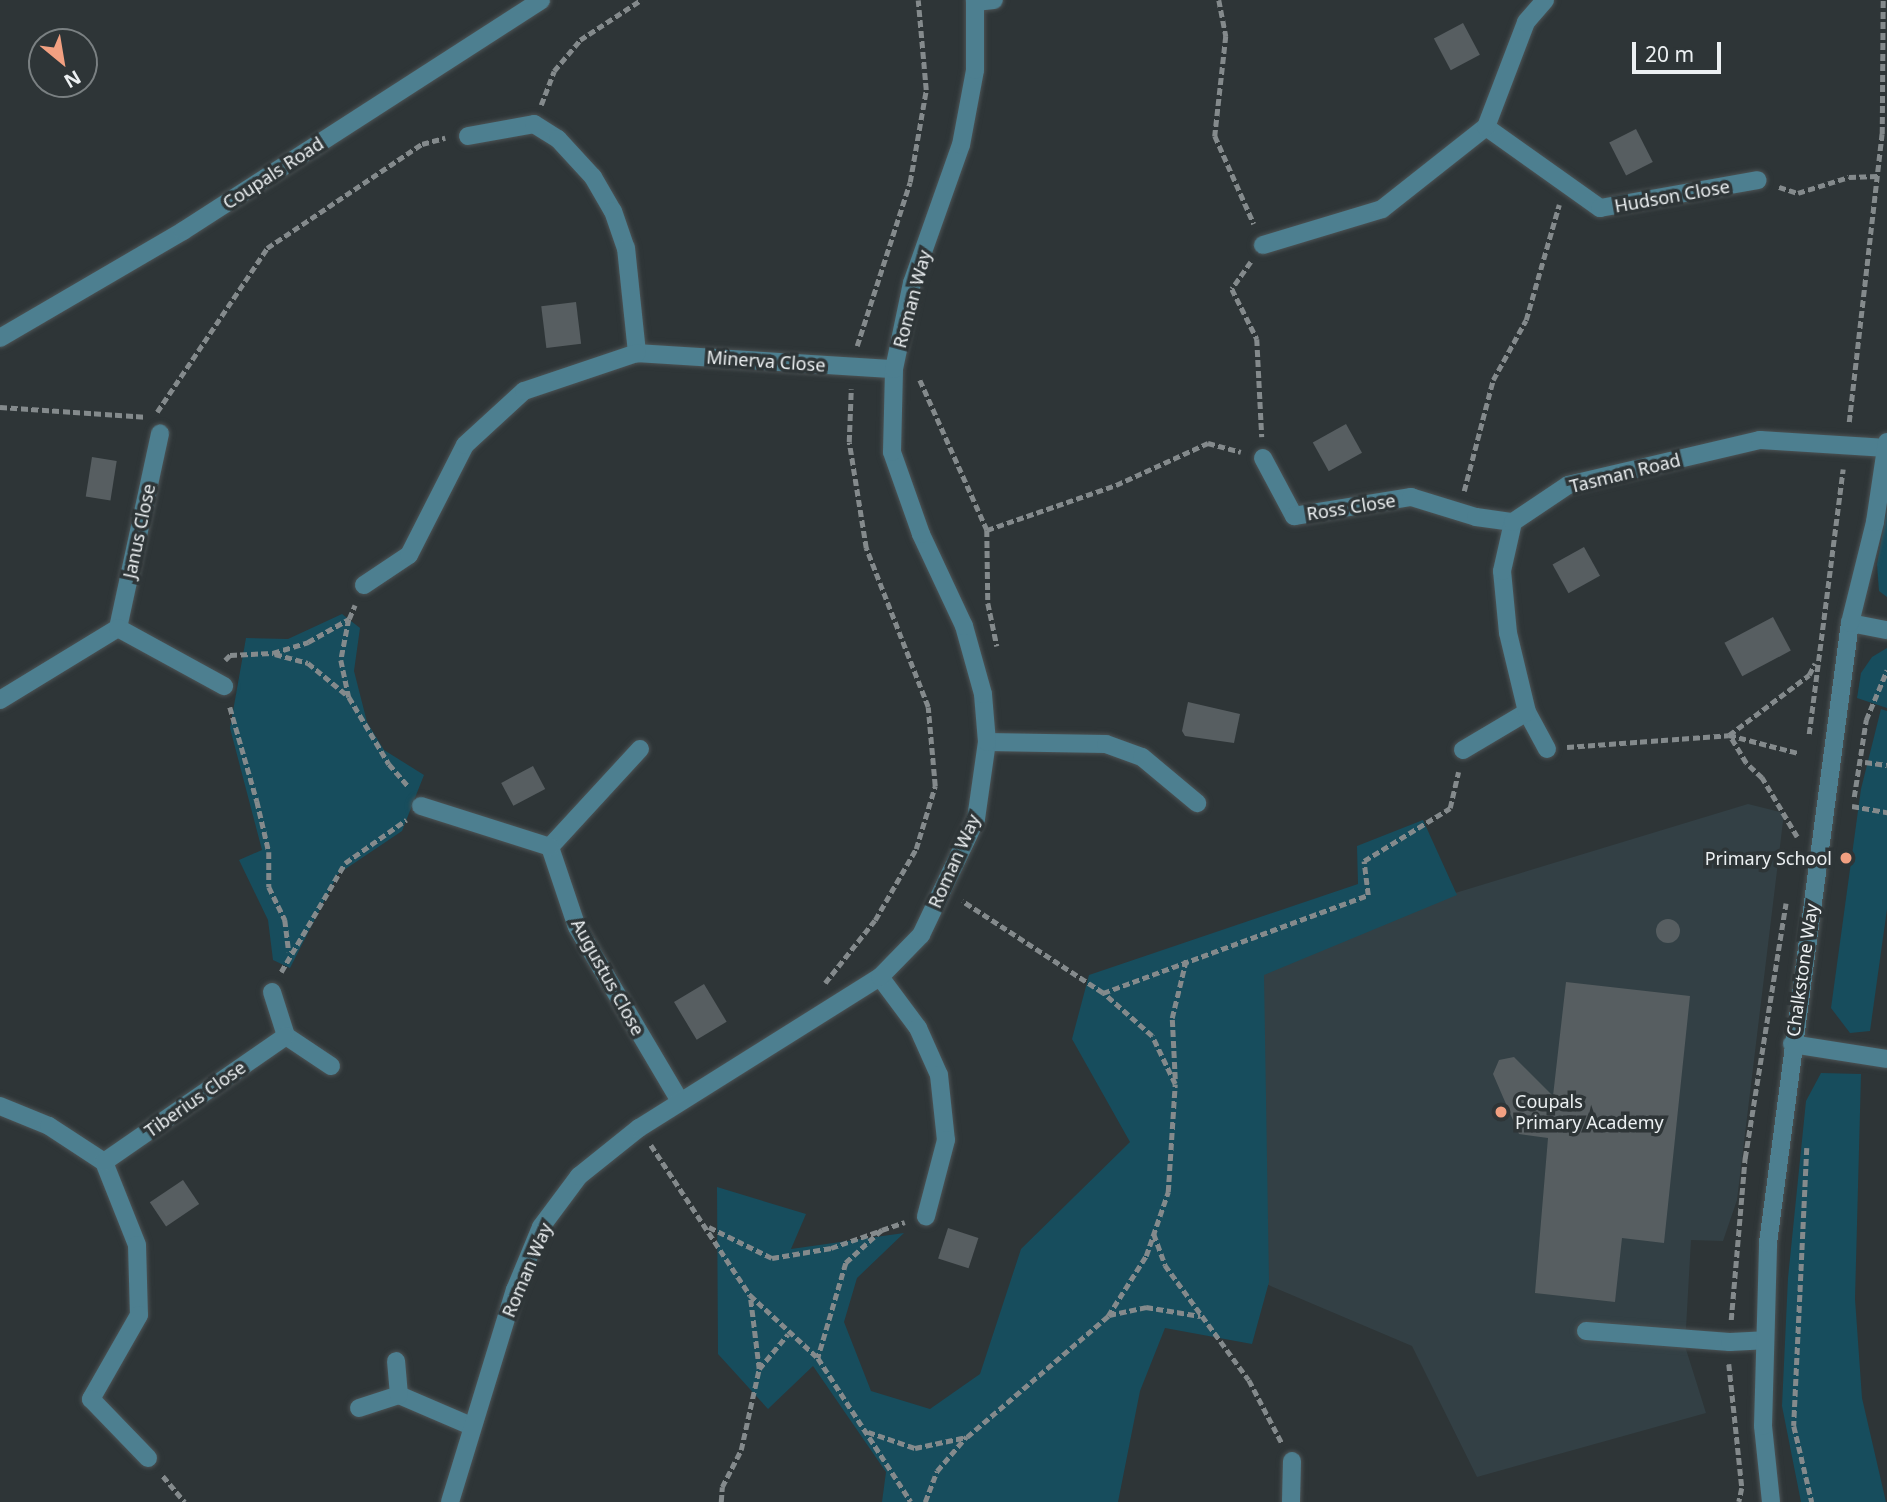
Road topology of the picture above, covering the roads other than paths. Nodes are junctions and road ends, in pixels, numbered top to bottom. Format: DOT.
graph roads {
  1 [pos="541,0"];
  2 [pos="994,0"];
  3 [pos="1545,0"];
  4 [pos="975,1"];
  5 [pos="1486,127"];
  6 [pos="464,135"];
  7 [pos="1758,180"];
  8 [pos="1263,245"];
  9 [pos="0,338"];
  10 [pos="637,353"];
  11 [pos="894,369"];
  12 [pos="160,433"];
  13 [pos="1887,442"];
  14 [pos="1887,448"];
  15 [pos="1263,458"];
  16 [pos="1513,522"];
  17 [pos="364,585"];
  18 [pos="1850,623"];
  19 [pos="118,628"];
  20 [pos="1887,630"];
  21 [pos="224,686"];
  22 [pos="0,700"];
  23 [pos="1527,712"];
  24 [pos="988,742"];
  25 [pos="640,749"];
  26 [pos="1547,749"];
  27 [pos="1463,750"];
  28 [pos="1198,803"];
  29 [pos="421,806"];
  30 [pos="550,847"];
  31 [pos="880,977"];
  32 [pos="272,992"];
  33 [pos="286,1036"];
  34 [pos="1792,1044"];
  35 [pos="1887,1059"];
  36 [pos="331,1066"];
  37 [pos="680,1101"];
  38 [pos="0,1106"];
  39 [pos="104,1163"];
  40 [pos="926,1216"];
  41 [pos="1586,1331"];
  42 [pos="1764,1340"];
  43 [pos="396,1361"];
  44 [pos="399,1395"];
  45 [pos="359,1408"];
  46 [pos="471,1426"];
  47 [pos="148,1458"];
  48 [pos="1292,1461"];
  49 [pos="450,1502"];
  50 [pos="1291,1502"];
  51 [pos="1771,1502"];
  1 -- 9 [label="street, Coupals Road"];
  2 -- 4 [label="street"];
  3 -- 5 [label="street"];
  4 -- 11 [label="street, Roman Way"];
  5 -- 7 [label="street, Hudson Close"];
  5 -- 8 [label="street"];
  6 -- 10 [label="street"];
  10 -- 11 [label="street, Minerva Close"];
  10 -- 17 [label="street, Minerva Close"];
  11 -- 24 [label="street, Roman Way"];
  12 -- 19 [label="street, Janus Close"];
  13 -- 14 [label="street, Chalkstone Way"];
  14 -- 16 [label="street, Tasman Road"];
  14 -- 18 [label="street, Chalkstone Way"];
  15 -- 16 [label="street, Ross Close"];
  16 -- 23 [label="street"];
  18 -- 20 [label="street"];
  18 -- 34 [label="street, Chalkstone Way"];
  19 -- 21 [label="street"];
  19 -- 22 [label="street"];
  23 -- 26 [label="street"];
  23 -- 27 [label="street"];
  24 -- 28 [label="street"];
  24 -- 31 [label="street, Roman Way"];
  25 -- 30 [label="street"];
  29 -- 30 [label="street"];
  30 -- 37 [label="street, Augustus Close"];
  31 -- 37 [label="street, Roman Way"];
  31 -- 40 [label="street"];
  32 -- 33 [label="street"];
  33 -- 36 [label="street"];
  33 -- 39 [label="street, Tiberius Close"];
  34 -- 35 [label="street"];
  34 -- 42 [label="street, Chalkstone Way"];
  37 -- 46 [label="street, Roman Way"];
  38 -- 39 [label="street"];
  39 -- 47 [label="street"];
  41 -- 42 [label="street"];
  42 -- 51 [label="street, Chalkstone Way"];
  43 -- 44 [label="street"];
  44 -- 45 [label="street"];
  44 -- 46 [label="street"];
  46 -- 49 [label="street, Roman Way"];
  48 -- 50 [label="street"];
}
